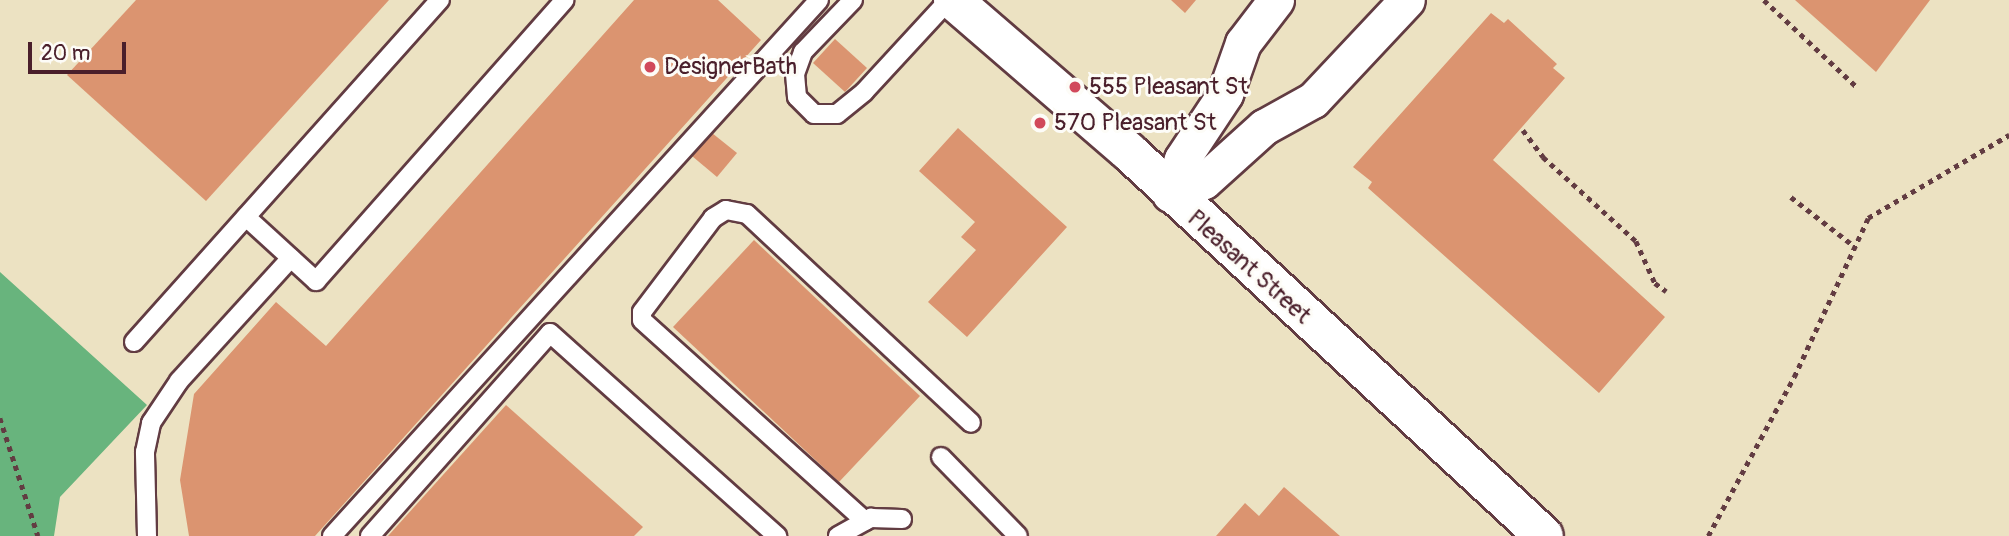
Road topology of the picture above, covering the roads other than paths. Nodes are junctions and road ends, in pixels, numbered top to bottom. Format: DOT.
graph roads {
  1 [pos="440,0"];
  2 [pos="565,0"];
  3 [pos="819,0"];
  4 [pos="853,0"];
  5 [pos="951,0"];
  6 [pos="1276,0"];
  7 [pos="1407,0"];
  8 [pos="1170,194"];
  9 [pos="246,217"];
  10 [pos="291,258"];
  11 [pos="134,342"];
  12 [pos="971,423"];
  13 [pos="940,457"];
  14 [pos="902,519"];
  15 [pos="865,521"];
  16 [pos="147,536"];
  17 [pos="332,536"];
  18 [pos="370,536"];
  19 [pos="777,536"];
  20 [pos="838,536"];
  21 [pos="1018,536"];
  22 [pos="1544,536"];
  1 -- 9 [label="lane"];
  2 -- 10 [label="lane"];
  3 -- 17 [label="lane"];
  4 -- 5 [label="lane"];
  5 -- 8 [label="street, Pleasant Street"];
  6 -- 8 [label="street"];
  7 -- 8 [label="street"];
  8 -- 22 [label="street, Pleasant Street"];
  9 -- 10 [label="lane"];
  9 -- 11 [label="lane"];
  10 -- 16 [label="lane"];
  12 -- 15 [label="lane"];
  13 -- 21 [label="lane"];
  14 -- 15 [label="lane"];
  15 -- 20 [label="lane"];
  18 -- 19 [label="lane"];
}
